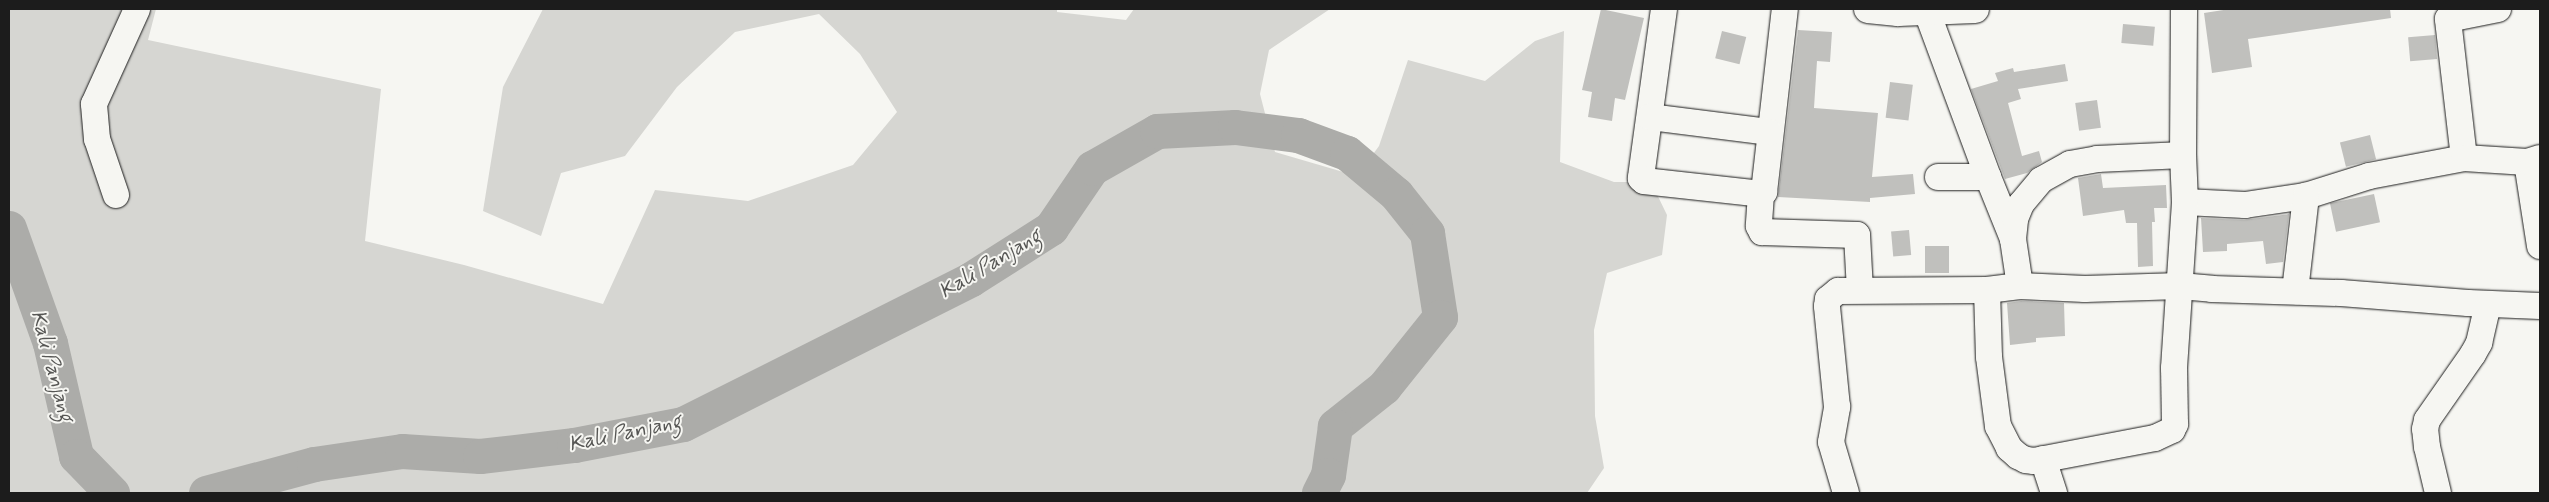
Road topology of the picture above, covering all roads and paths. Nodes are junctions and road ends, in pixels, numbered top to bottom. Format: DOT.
graph roads {
  1 [pos="137,9"];
  2 [pos="1664,9"];
  3 [pos="1785,9"];
  4 [pos="1868,9"];
  5 [pos="1974,9"];
  6 [pos="2184,9"];
  7 [pos="2498,9"];
  8 [pos="1934,11"];
  9 [pos="2447,14"];
  10 [pos="1650,117"];
  11 [pos="1769,132"];
  12 [pos="2182,156"];
  13 [pos="2464,158"];
  14 [pos="2534,160"];
  15 [pos="1988,177"];
  16 [pos="1938,178"];
  17 [pos="1761,194"];
  18 [pos="116,195"];
  19 [pos="2306,196"];
  20 [pos="2185,202"];
  21 [pos="2013,239"];
  22 [pos="2540,246"];
  23 [pos="2020,286"];
  24 [pos="2180,286"];
  25 [pos="1860,290"];
  26 [pos="1987,290"];
  27 [pos="2295,291"];
  28 [pos="2488,304"];
  29 [pos="2540,306"];
  30 [pos="2043,459"];
  31 [pos="1846,493"];
  32 [pos="2054,493"];
  33 [pos="2438,493"];
  1 -- 18 [label="street"];
  2 -- 10 [label="street"];
  3 -- 11 [label="street"];
  4 -- 8 [label="main road"];
  5 -- 8 [label="main road"];
  6 -- 12 [label="street"];
  7 -- 9 [label="street"];
  8 -- 15 [label="street"];
  9 -- 13 [label="street"];
  10 -- 11 [label="street"];
  10 -- 17 [label="street"];
  11 -- 17 [label="street"];
  12 -- 20 [label="street"];
  12 -- 21 [label="street"];
  13 -- 14 [label="street"];
  13 -- 19 [label="street"];
  14 -- 22 [label="street"];
  15 -- 16 [label="street"];
  15 -- 21 [label="street"];
  17 -- 25 [label="street"];
  19 -- 20 [label="street"];
  19 -- 27 [label="street"];
  20 -- 24 [label="street"];
  21 -- 23 [label="street"];
  23 -- 24 [label="street"];
  23 -- 26 [label="street"];
  24 -- 27 [label="street"];
  24 -- 30 [label="street"];
  25 -- 26 [label="street"];
  25 -- 31 [label="street"];
  26 -- 30 [label="street"];
  27 -- 28 [label="street"];
  28 -- 29 [label="street"];
  28 -- 33 [label="street"];
  30 -- 32 [label="street"];
}
